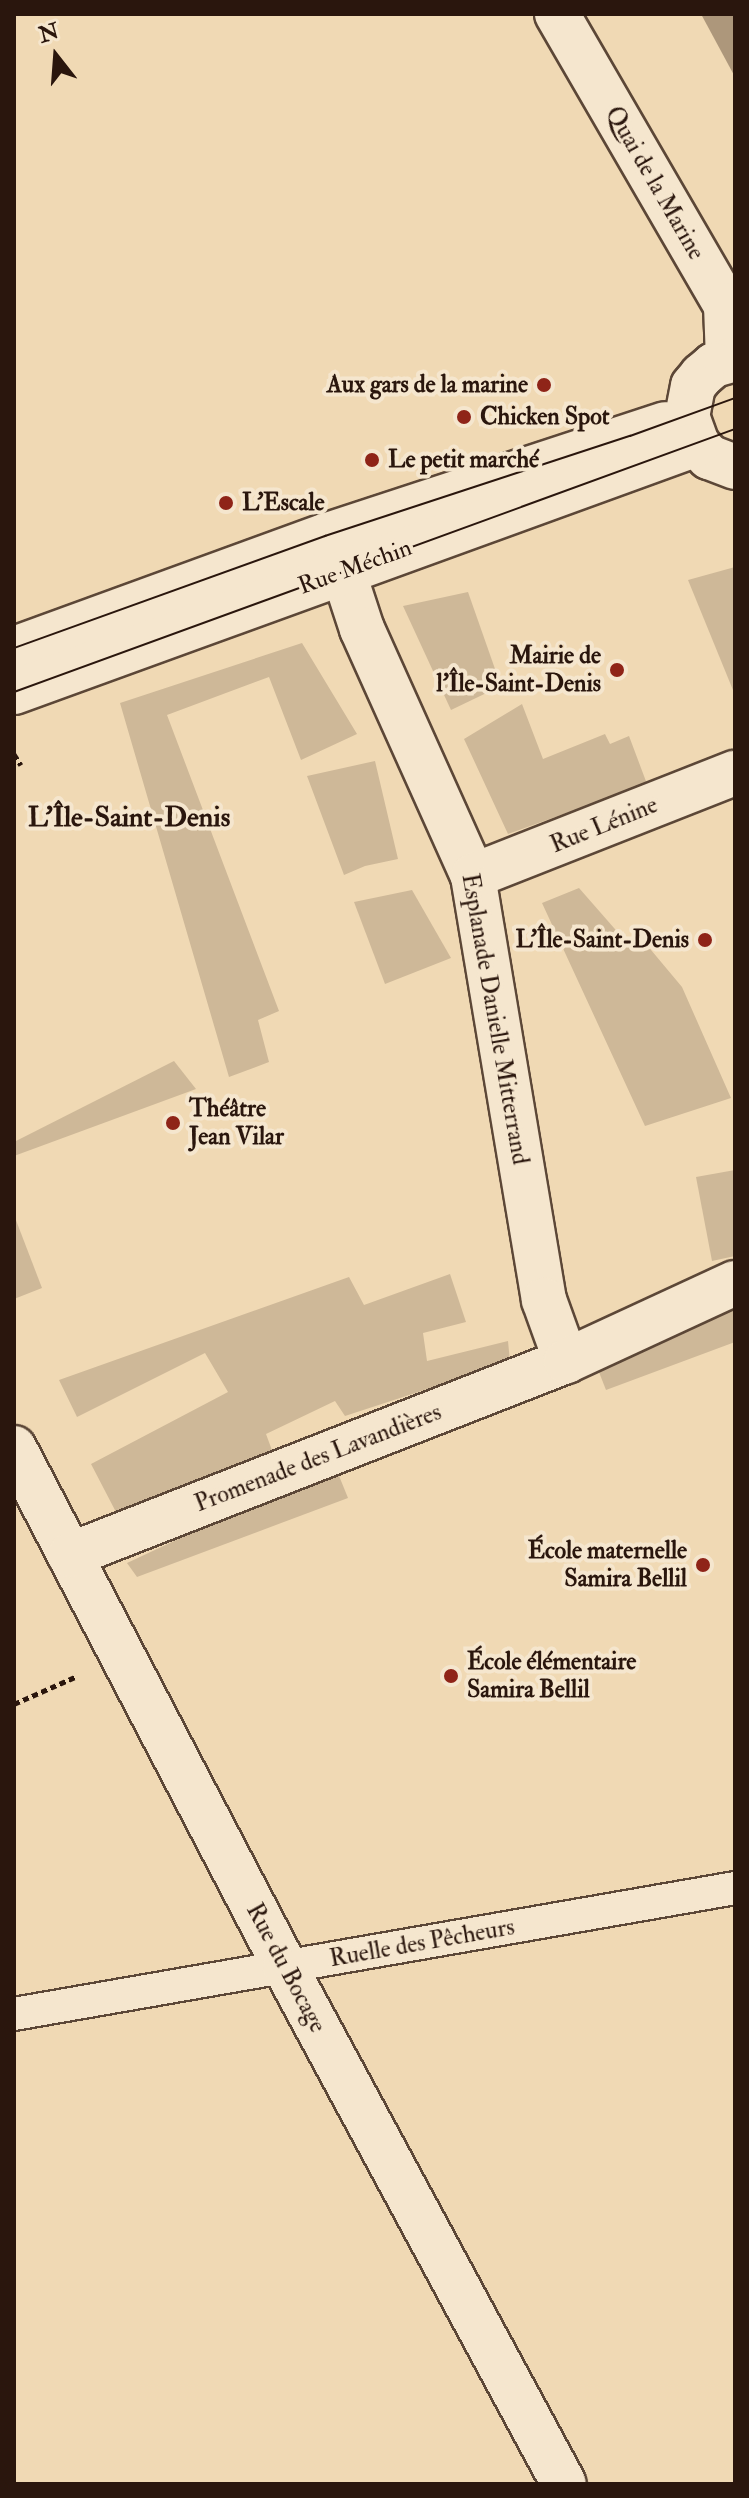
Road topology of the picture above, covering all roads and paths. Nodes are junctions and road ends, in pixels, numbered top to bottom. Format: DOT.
graph roads {
  1 [pos="557,14"];
  2 [pos="731,359"];
  3 [pos="692,430"];
  4 [pos="735,467"];
  5 [pos="343,571"];
  6 [pos="14,649"];
  7 [pos="14,692"];
  8 [pos="14,754"];
  9 [pos="21,765"];
  10 [pos="735,773"];
  11 [pos="473,876"];
  12 [pos="735,1283"];
  13 [pos="566,1361"];
  14 [pos="14,1448"];
  15 [pos="70,1555"];
  16 [pos="125,1655"];
  17 [pos="14,1704"];
  18 [pos="735,1888"];
  19 [pos="285,1967"];
  20 [pos="14,2014"];
  21 [pos="564,2484"];
  1 -- 2 [label="street, Quai de la Marine"];
  2 -- 3 [label="street"];
  3 -- 4 [label="street"];
  3 -- 5 [label="street, Rue Méchin"];
  3 -- 6 [label="street, Rue Méchin"];
  5 -- 7 [label="street, Rue Méchin"];
  5 -- 11 [label="street, Esplanade Danielle Mitterrand"];
  8 -- 9 [label="path"];
  10 -- 11 [label="street, Rue Lénine"];
  11 -- 13 [label="street, Esplanade Danielle Mitterrand"];
  12 -- 13 [label="street, Promenade des Lavandières"];
  13 -- 15 [label="street, Promenade des Lavandières"];
  14 -- 15 [label="street, Rue du Bocage"];
  15 -- 16 [label="street, Rue du Bocage"];
  16 -- 17 [label="path"];
  16 -- 19 [label="street, Rue du Bocage"];
  18 -- 19 [label="lane, Ruelle des Pêcheurs"];
  19 -- 20 [label="lane, Ruelle des Pêcheurs"];
  19 -- 21 [label="street, Rue du Bocage"];
}
